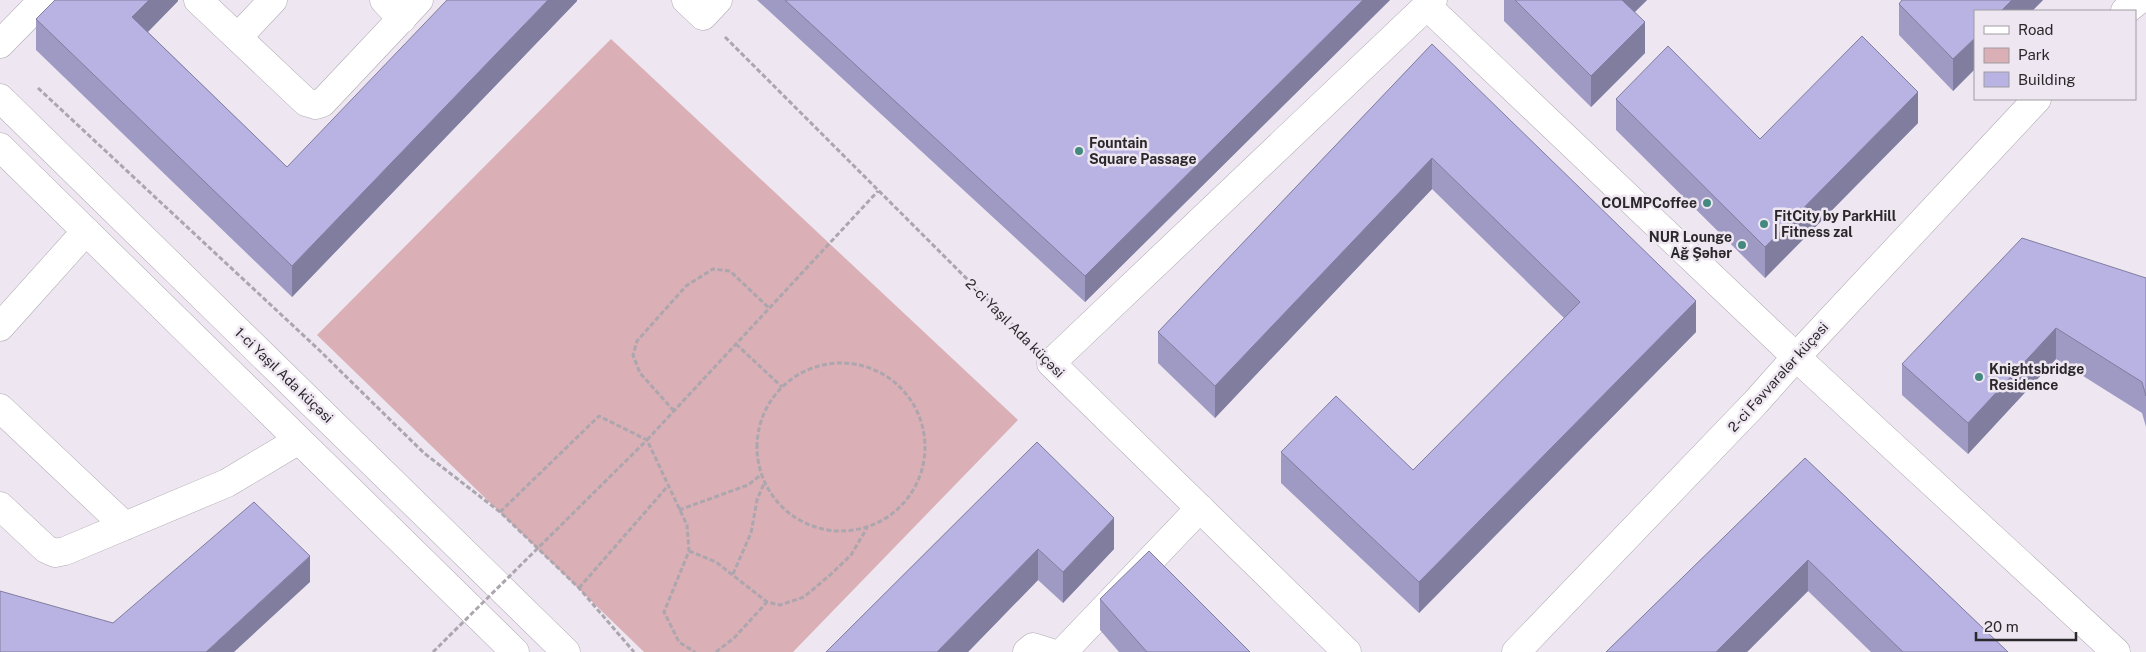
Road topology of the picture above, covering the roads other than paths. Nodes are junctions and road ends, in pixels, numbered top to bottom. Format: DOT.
graph roads {
  1 [pos="43,0"];
  2 [pos="198,0"];
  3 [pos="273,0"];
  4 [pos="2138,0"];
  5 [pos="1430,3"];
  6 [pos="401,6"];
  7 [pos="2126,10"];
  8 [pos="238,37"];
  9 [pos="0,44"];
  10 [pos="0,98"];
  11 [pos="2036,100"];
  12 [pos="0,147"];
  13 [pos="86,231"];
  14 [pos="0,327"];
  15 [pos="1796,357"];
  16 [pos="0,408"];
  17 [pos="299,440"];
  18 [pos="0,506"];
  19 [pos="1200,508"];
  20 [pos="125,526"];
  21 [pos="514,652"];
  22 [pos="566,652"];
  23 [pos="1027,652"];
  24 [pos="1049,652"];
  25 [pos="1063,652"];
  26 [pos="1347,652"];
  27 [pos="1516,652"];
  28 [pos="2116,652"];
  1 -- 9 [label="street"];
  2 -- 8 [label="street"];
  3 -- 8 [label="street"];
  4 -- 7 [label="street"];
  5 -- 15 [label="street"];
  5 -- 19 [label="street, 2-ci Yaşıl Ada küçəsi"];
  6 -- 8 [label="street"];
  10 -- 22 [label="street, 1-ci Yaşıl Ada küçəsi"];
  11 -- 15 [label="street, 2-ci Fəvvarələr küçəsi"];
  12 -- 13 [label="street"];
  13 -- 14 [label="street"];
  13 -- 17 [label="street"];
  15 -- 27 [label="street, 2-ci Fəvvarələr küçəsi"];
  15 -- 28 [label="street"];
  16 -- 20 [label="street"];
  17 -- 20 [label="street"];
  17 -- 21 [label="street"];
  18 -- 20 [label="street"];
  19 -- 25 [label="street"];
  19 -- 26 [label="street, 2-ci Yaşıl Ada küçəsi"];
  23 -- 24 [label="street"];
}
